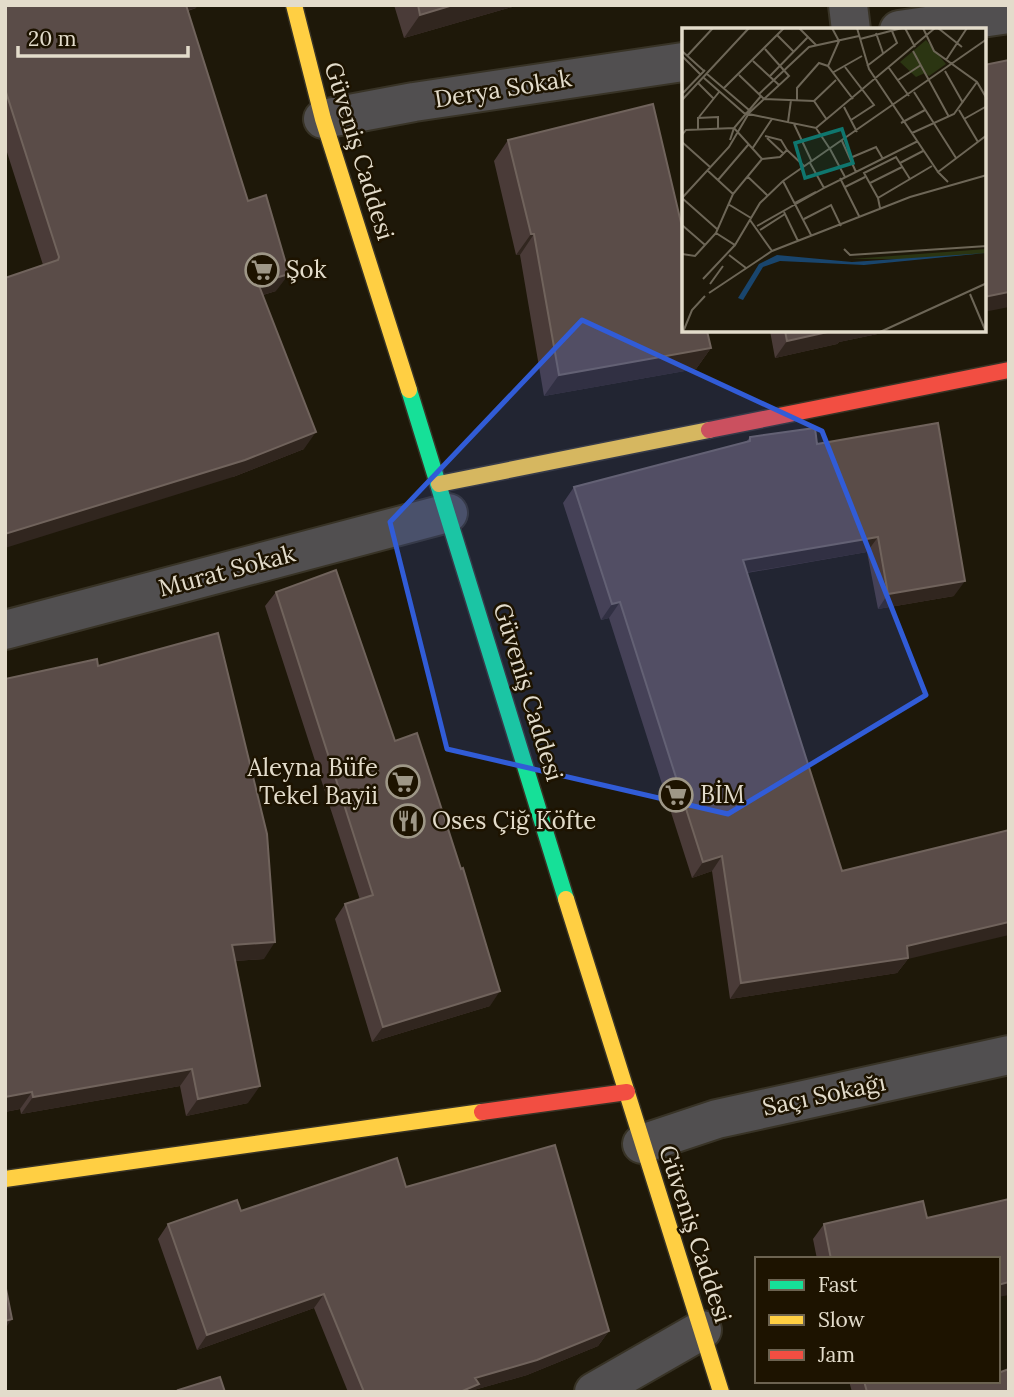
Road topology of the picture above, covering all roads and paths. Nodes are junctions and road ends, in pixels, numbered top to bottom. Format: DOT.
graph roads {
  1 [pos="294,5"];
  2 [pos="848,5"];
  3 [pos="1009,14"];
  4 [pos="851,28"];
  5 [pos="913,28"];
  6 [pos="682,62"];
  7 [pos="323,119"];
  8 [pos="1009,370"];
  9 [pos="444,499"];
  10 [pos="5,630"];
  11 [pos="1009,1055"];
  12 [pos="627,1091"];
  13 [pos="642,1144"];
  14 [pos="5,1179"];
  15 [pos="702,1330"];
  16 [pos="594,1392"];
  17 [pos="721,1392"];
  1 -- 7 [label="street, Güveniş Caddesi"];
  2 -- 4 [label="street"];
  3 -- 5 [label="street"];
  6 -- 7 [label="street, Derya Sokak"];
  7 -- 9 [label="street, Güveniş Caddesi"];
  8 -- 9 [label="street"];
  9 -- 10 [label="street, Murat Sokak"];
  9 -- 12 [label="street, Güveniş Caddesi"];
  11 -- 13 [label="street, Saçı Sokağı"];
  12 -- 13 [label="street, Güveniş Caddesi"];
  12 -- 14 [label="street"];
  13 -- 15 [label="street, Güveniş Caddesi"];
  15 -- 16 [label="street"];
  15 -- 17 [label="street, Güveniş Caddesi"];
}
